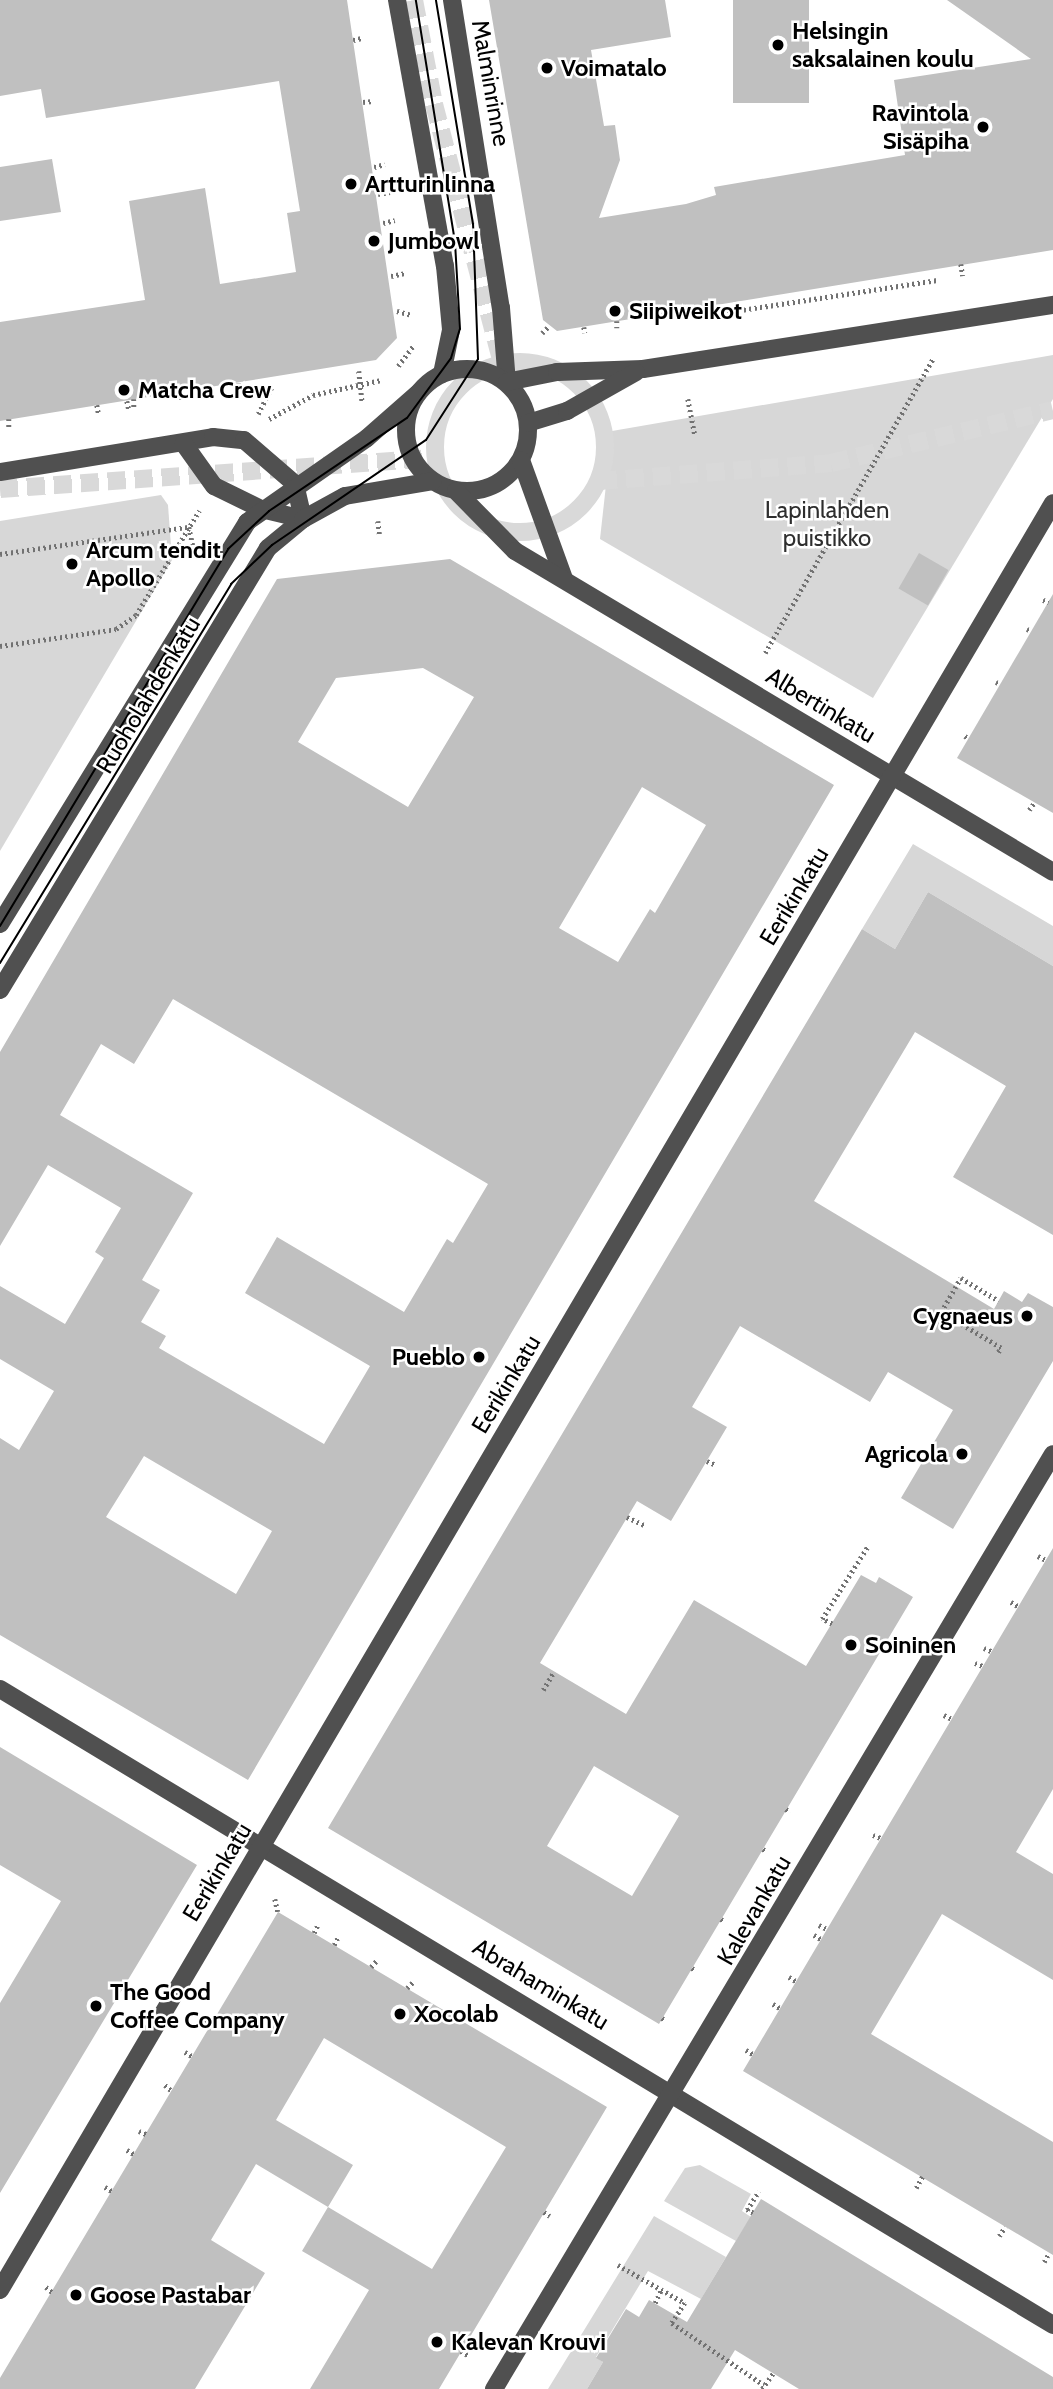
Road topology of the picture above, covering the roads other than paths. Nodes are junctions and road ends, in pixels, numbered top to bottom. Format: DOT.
graph roads {
  1 [pos="397,0"];
  2 [pos="452,0"];
  3 [pos="1053,305"];
  4 [pos="642,369"];
  5 [pos="442,374"];
  6 [pos="507,382"];
  7 [pos="417,394"];
  8 [pos="528,423"];
  9 [pos="184,444"];
  10 [pos="522,460"];
  11 [pos="0,472"];
  12 [pos="433,481"];
  13 [pos="295,484"];
  14 [pos="456,491"];
  15 [pos="1053,503"];
  16 [pos="261,509"];
  17 [pos="303,519"];
  18 [pos="565,579"];
  19 [pos="894,777"];
  20 [pos="1053,872"];
  21 [pos="0,924"];
  22 [pos="0,990"];
  23 [pos="1053,1454"];
  24 [pos="0,1689"];
  25 [pos="262,1844"];
  26 [pos="673,2094"];
  27 [pos="0,2290"];
  28 [pos="1053,2325"];
  29 [pos="494,2389"];
  1 -- 5 [label="street"];
  2 -- 6 [label="street, Malminrinne"];
  3 -- 4 [label="street"];
  4 -- 6 [label="street"];
  4 -- 8 [label="street"];
  5 -- 6 [label="street"];
  5 -- 7 [label="street"];
  6 -- 8 [label="street"];
  7 -- 12 [label="street"];
  7 -- 13 [label="street, Ruoholahdenkatu"];
  8 -- 10 [label="street"];
  9 -- 11 [label="street"];
  9 -- 13 [label="street"];
  9 -- 16 [label="street"];
  10 -- 14 [label="street"];
  10 -- 18 [label="street"];
  12 -- 14 [label="street"];
  12 -- 17 [label="street, Ruoholahdenkatu"];
  13 -- 16 [label="street, Ruoholahdenkatu"];
  13 -- 17 [label="street"];
  14 -- 18 [label="street, Albertinkatu"];
  15 -- 19 [label="street, Eerikinkatu"];
  16 -- 17 [label="street"];
  16 -- 21 [label="street, Ruoholahdenkatu"];
  17 -- 22 [label="street, Ruoholahdenkatu"];
  18 -- 19 [label="street, Albertinkatu"];
  19 -- 20 [label="street, Albertinkatu"];
  19 -- 25 [label="street, Eerikinkatu"];
  23 -- 26 [label="street, Kalevankatu"];
  24 -- 25 [label="street, Abrahaminkatu"];
  25 -- 26 [label="street, Abrahaminkatu"];
  25 -- 27 [label="street, Eerikinkatu"];
  26 -- 28 [label="street, Abrahaminkatu"];
  26 -- 29 [label="street, Kalevankatu"];
}
